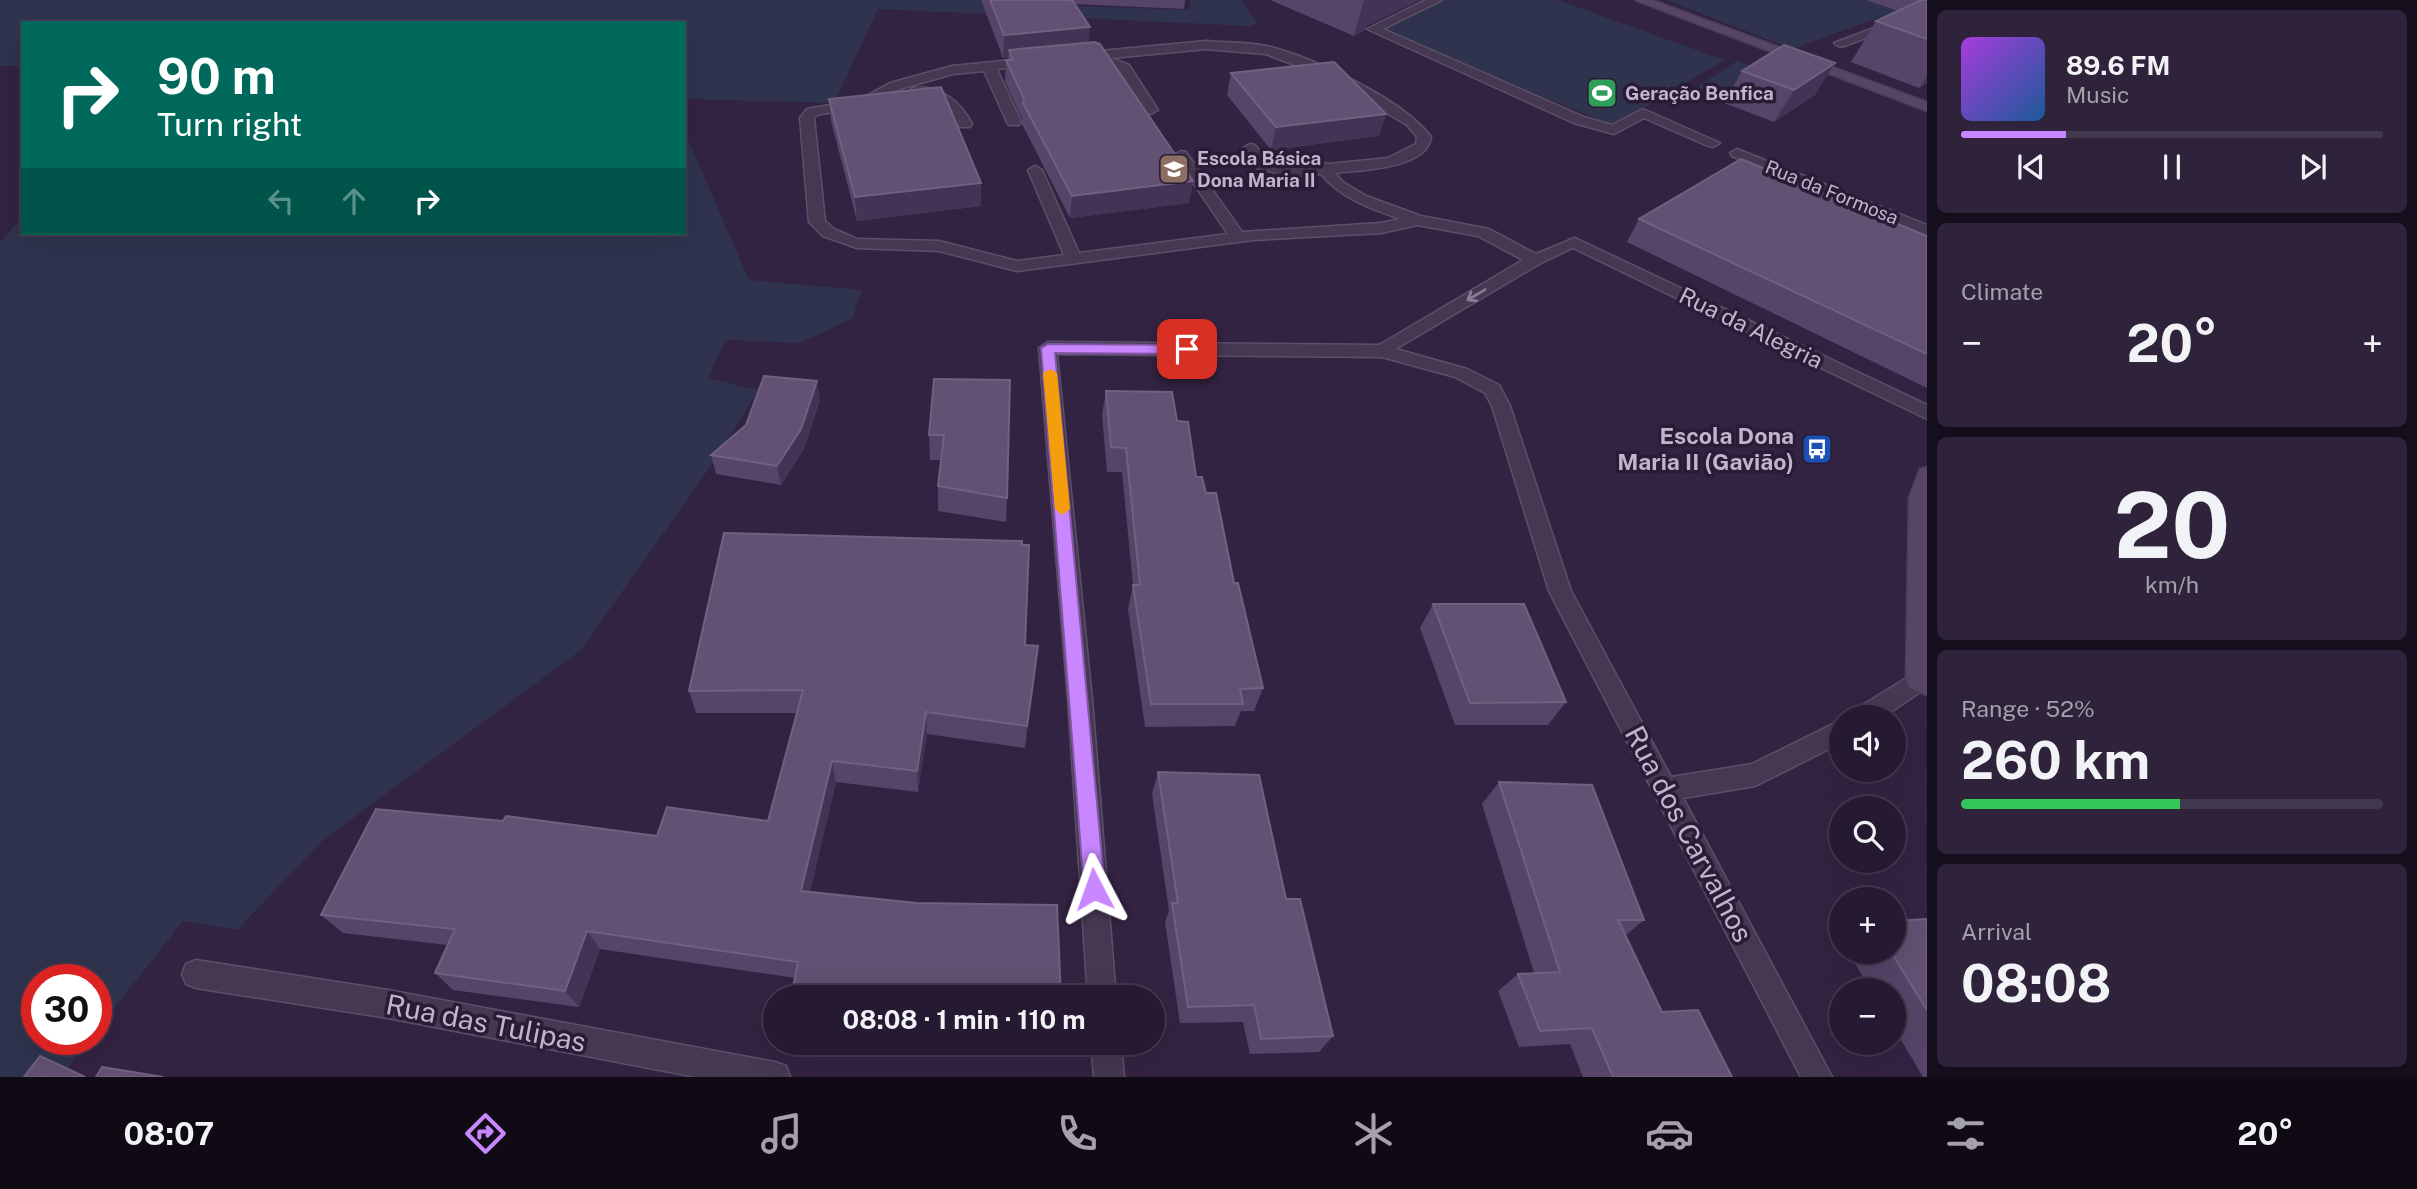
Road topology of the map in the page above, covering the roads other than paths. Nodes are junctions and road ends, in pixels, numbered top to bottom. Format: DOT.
graph roads {
  1 [pos="1436,0"];
  2 [pos="1641,0"];
  3 [pos="1927,12"];
  4 [pos="1840,43"];
  5 [pos="1094,55"];
  6 [pos="1068,58"];
  7 [pos="1042,61"];
  8 [pos="989,66"];
  9 [pos="895,86"];
  10 [pos="1927,107"];
  11 [pos="1151,110"];
  12 [pos="1014,122"];
  13 [pos="965,124"];
  14 [pos="1713,143"];
  15 [pos="1250,148"];
  16 [pos="1737,153"];
  17 [pos="1181,155"];
  18 [pos="1323,167"];
  19 [pos="1035,170"];
  20 [pos="1417,219"];
  21 [pos="1927,231"];
  22 [pos="1238,237"];
  23 [pos="1073,258"];
  24 [pos="1535,260"];
  25 [pos="1382,351"];
  26 [pos="1927,413"];
  27 [pos="1927,474"];
  28 [pos="1922,683"];
  29 [pos="1884,705"];
  30 [pos="1829,737"];
  31 [pos="1667,789"];
  32 [pos="196,974"];
  33 [pos="1101,985"];
  34 [pos="1107,1055"];
  35 [pos="775,1077"];
  36 [pos="1108,1077"];
  37 [pos="1816,1077"];
  1 -- 14 [label="street"];
  2 -- 10 [label="street"];
  3 -- 4 [label="street"];
  5 -- 6 [label="street"];
  5 -- 11 [label="street"];
  5 -- 18 [label="street"];
  7 -- 8 [label="street"];
  8 -- 9 [label="street"];
  8 -- 12 [label="street"];
  9 -- 13 [label="street"];
  9 -- 23 [label="street"];
  15 -- 18 [label="street"];
  16 -- 21 [label="street, Rua da Formosa"];
  17 -- 22 [label="street"];
  18 -- 20 [label="street"];
  19 -- 23 [label="street"];
  20 -- 22 [label="street"];
  20 -- 24 [label="street"];
  22 -- 23 [label="street"];
  24 -- 25 [label="street, one-way"];
  24 -- 26 [label="street, Rua da Alegria"];
  25 -- 31 [label="street, Rua dos Carvalhos"];
  25 -- 33 [label="street"];
  27 -- 28 [label="street"];
  28 -- 29 [label="street"];
  30 -- 31 [label="street"];
  31 -- 37 [label="street, Rua dos Carvalhos"];
  32 -- 35 [label="street, Rua das Tulipas"];
  34 -- 36 [label="street"];
}
